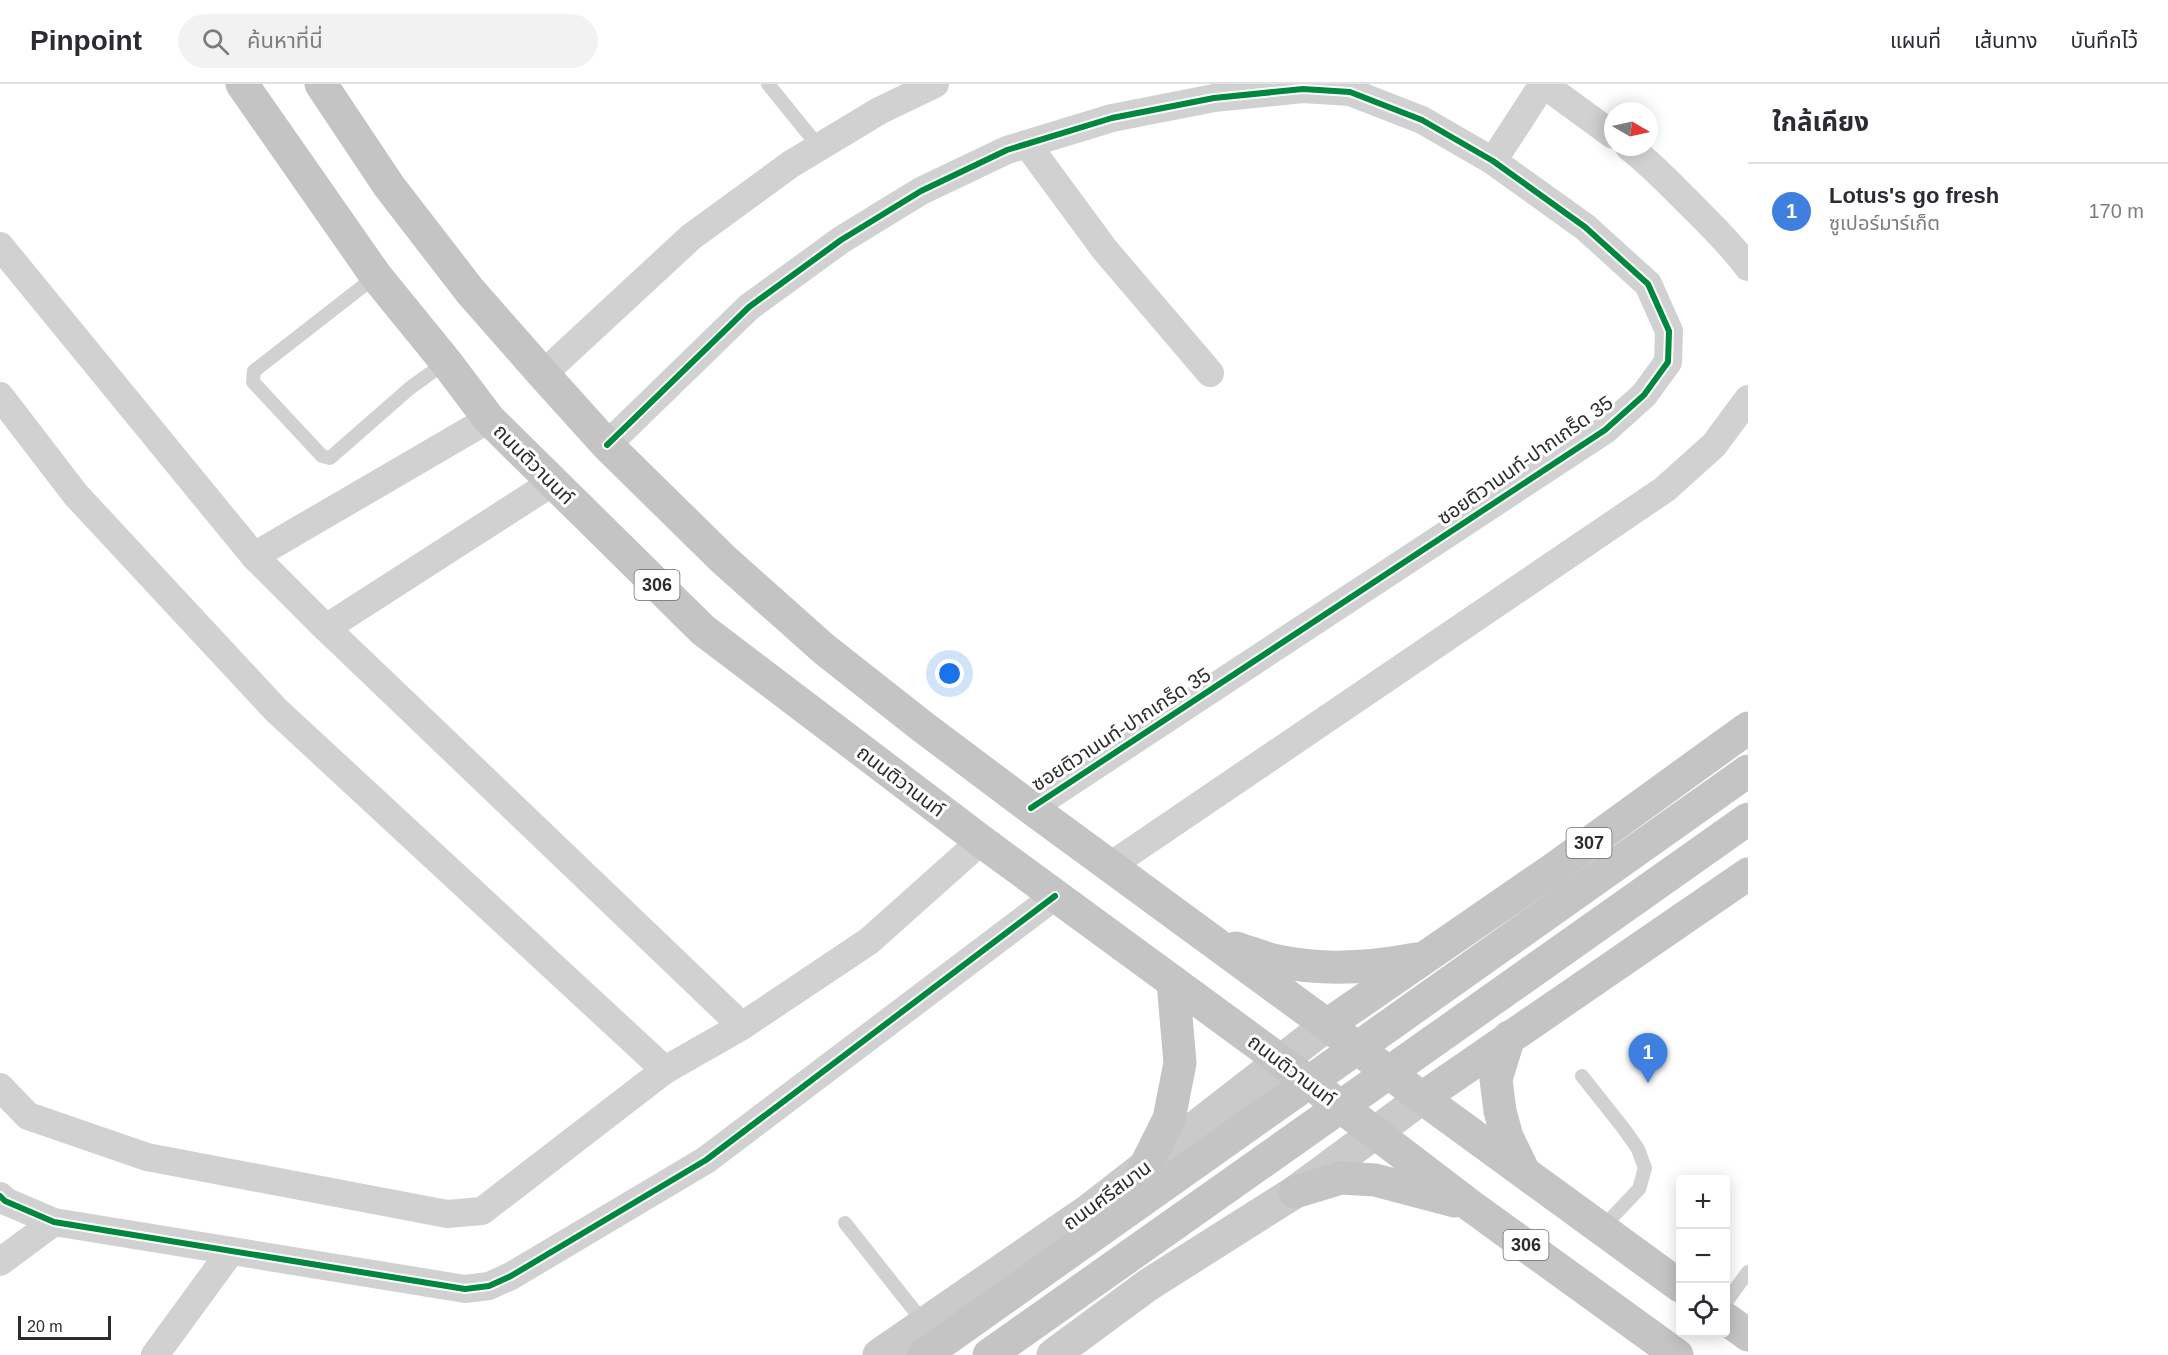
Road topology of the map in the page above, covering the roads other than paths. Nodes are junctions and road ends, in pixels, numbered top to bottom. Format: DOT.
graph roads {
  1 [pos="243,84"];
  2 [pos="321,84"];
  3 [pos="768,84"];
  4 [pos="935,84"];
  5 [pos="1543,84"];
  6 [pos="1604,128"];
  7 [pos="1027,144"];
  8 [pos="819,147"];
  9 [pos="1641,156"];
  10 [pos="1493,161"];
  11 [pos="0,246"];
  12 [pos="1744,250"];
  13 [pos="376,276"];
  14 [pos="446,362"];
  15 [pos="1210,373"];
  16 [pos="543,374"];
  17 [pos="0,396"];
  18 [pos="1748,399"];
  19 [pos="489,419"];
  20 [pos="607,445"];
  21 [pos="553,482"];
  22 [pos="254,556"];
  23 [pos="326,628"];
  24 [pos="1748,728"];
  25 [pos="1748,771"];
  26 [pos="1031,808"];
  27 [pos="1748,819"];
  28 [pos="981,842"];
  29 [pos="1110,866"];
  30 [pos="1552,870"];
  31 [pos="1748,874"];
  32 [pos="1055,896"];
  33 [pos="1212,940"];
  34 [pos="1429,956"];
  35 [pos="1616,965"];
  36 [pos="1173,982"];
  37 [pos="1327,1025"];
  38 [pos="742,1026"];
  39 [pos="1509,1037"];
  40 [pos="1281,1060"];
  41 [pos="665,1070"];
  42 [pos="1582,1076"];
  43 [pos="0,1087"];
  44 [pos="1422,1098"];
  45 [pos="1376,1133"];
  46 [pos="1144,1169"];
  47 [pos="1524,1172"];
  48 [pos="1295,1192"];
  49 [pos="2,1201"];
  50 [pos="1471,1206"];
  51 [pos="1089,1210"];
  52 [pos="54,1222"];
  53 [pos="845,1223"];
  54 [pos="1602,1228"];
  55 [pos="231,1251"];
  56 [pos="0,1262"];
  57 [pos="1748,1272"];
  58 [pos="1676,1283"];
  59 [pos="1148,1286"];
  60 [pos="1730,1295"];
  61 [pos="1730,1322"];
  62 [pos="1748,1335"];
  63 [pos="924,1339"];
  64 [pos="155,1355"];
  65 [pos="879,1355"];
  66 [pos="989,1355"];
  67 [pos="1053,1355"];
  68 [pos="1677,1355"];
  1 -- 13 [label="main road, ถนนติวานนท์ / 306"];
  2 -- 16 [label="main road"];
  3 -- 8 [label="lane"];
  4 -- 8 [label="street"];
  5 -- 6 [label="street"];
  5 -- 10 [label="street"];
  7 -- 10 [label="street, ซอยติวานนท์-ปากเกร็ด 35"];
  7 -- 15 [label="street"];
  7 -- 20 [label="street, ซอยติวานนท์-ปากเกร็ด 35"];
  8 -- 16 [label="street"];
  9 -- 12 [label="street"];
  10 -- 26 [label="street, ซอยติวานนท์-ปากเกร็ด 35"];
  11 -- 22 [label="street"];
  13 -- 14 [label="main road, ถนนติวานนท์ / 306"];
  13 -- 14 [label="lane"];
  14 -- 19 [label="main road, ถนนติวานนท์ / 306"];
  16 -- 20 [label="main road"];
  17 -- 41 [label="street"];
  18 -- 29 [label="street"];
  19 -- 21 [label="main road, ถนนติวานนท์ / 306"];
  19 -- 22 [label="street"];
  20 -- 26 [label="main road"];
  21 -- 23 [label="street"];
  21 -- 28 [label="main road, ถนนติวานนท์ / 306"];
  22 -- 23 [label="street"];
  23 -- 38 [label="street"];
  24 -- 30 [label="main road, 307"];
  25 -- 63 [label="main road"];
  26 -- 29 [label="main road"];
  27 -- 66 [label="main road"];
  28 -- 32 [label="main road, ถนนติวานนท์ / 306"];
  28 -- 38 [label="street"];
  29 -- 33 [label="main road"];
  30 -- 34 [label="main road, 307"];
  30 -- 35 [label="main road"];
  31 -- 35 [label="main road"];
  32 -- 36 [label="main road, ถนนติวานนท์ / 306"];
  32 -- 55 [label="street"];
  33 -- 34 [label="main road"];
  33 -- 37 [label="main road"];
  34 -- 37 [label="main road, 307"];
  35 -- 39 [label="main road"];
  36 -- 40 [label="main road, ถนนติวานนท์ / 306"];
  36 -- 46 [label="main road"];
  37 -- 40 [label="main road, ถนนศรีสมาน"];
  37 -- 44 [label="main road"];
  38 -- 41 [label="street"];
  39 -- 44 [label="main road"];
  39 -- 47 [label="main road"];
  40 -- 45 [label="main road, ถนนติวานนท์ / 306"];
  40 -- 46 [label="main road, ถนนศรีสมาน"];
  41 -- 43 [label="street"];
  42 -- 54 [label="lane"];
  44 -- 45 [label="main road"];
  44 -- 47 [label="main road"];
  45 -- 48 [label="main road"];
  45 -- 50 [label="main road, ถนนติวานนท์ / 306"];
  46 -- 51 [label="main road, ถนนศรีสมาน"];
  47 -- 54 [label="main road"];
  48 -- 50 [label="main road"];
  48 -- 59 [label="main road"];
  49 -- 52 [label="street"];
  50 -- 68 [label="main road, ถนนติวานนท์ / 306"];
  51 -- 59 [label="main road"];
  51 -- 63 [label="main road, ถนนศรีสมาน"];
  52 -- 55 [label="street"];
  52 -- 56 [label="street"];
  53 -- 63 [label="lane"];
  54 -- 58 [label="main road"];
  55 -- 64 [label="street"];
  57 -- 60 [label="lane"];
  59 -- 67 [label="main road"];
  61 -- 62 [label="main road"];
  63 -- 65 [label="main road, ถนนศรีสมาน"];
}
